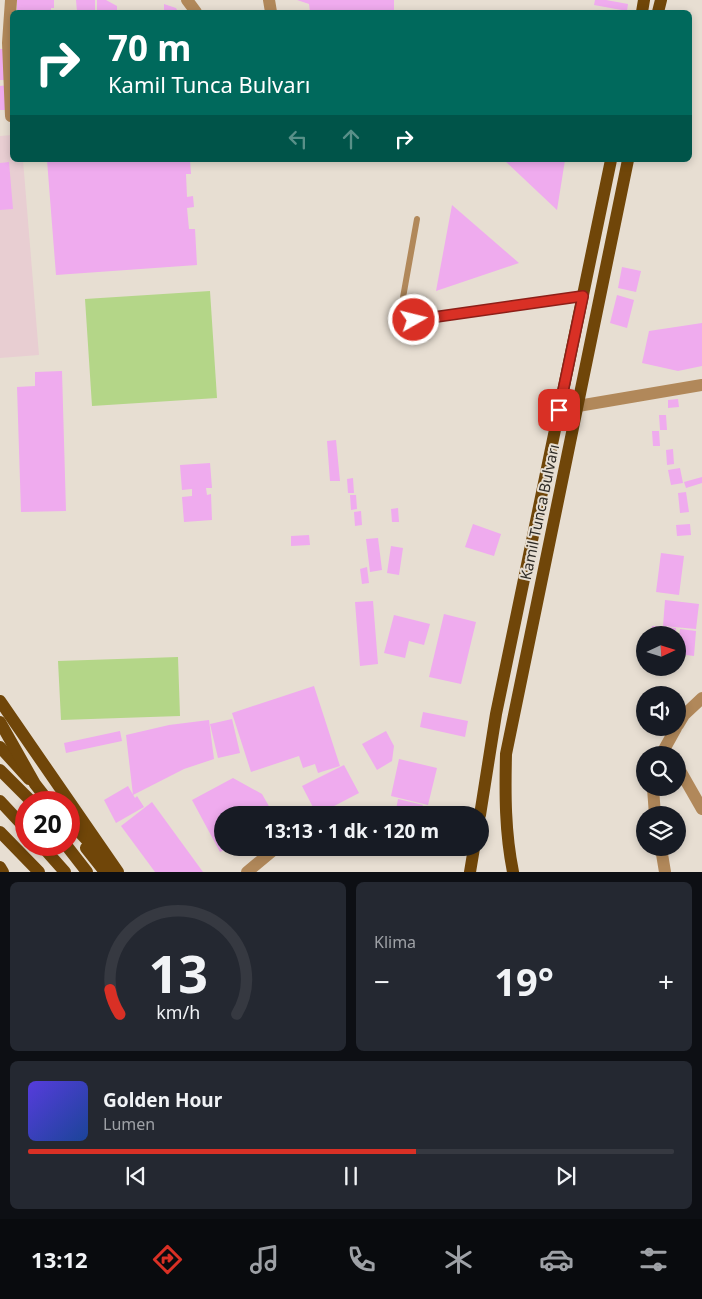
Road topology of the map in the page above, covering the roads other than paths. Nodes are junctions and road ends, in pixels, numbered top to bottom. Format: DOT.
graph roads {
  1 [pos="10,11"];
  2 [pos="7,43"];
  3 [pos="8,116"];
  4 [pos="611,162"];
  5 [pos="628,162"];
  6 [pos="417,219"];
  7 [pos="583,296"];
  8 [pos="702,385"];
  9 [pos="578,406"];
  10 [pos="702,698"];
  11 [pos="0,701"];
  12 [pos="686,713"];
  13 [pos="0,722"];
  14 [pos="0,747"];
  15 [pos="0,770"];
  16 [pos="686,782"];
  17 [pos="38,789"];
  18 [pos="21,791"];
  19 [pos="0,802"];
  20 [pos="481,806"];
  21 [pos="702,809"];
  22 [pos="15,818"];
  23 [pos="0,832"];
  24 [pos="80,833"];
  25 [pos="80,841"];
  26 [pos="51,856"];
  27 [pos="75,856"];
  28 [pos="266,856"];
  29 [pos="473,856"];
  30 [pos="663,856"];
  31 [pos="0,867"];
  32 [pos="3,872"];
  33 [pos="39,872"];
  34 [pos="65,872"];
  35 [pos="87,872"];
  36 [pos="104,872"];
  37 [pos="117,872"];
  38 [pos="247,872"];
  39 [pos="470,872"];
  40 [pos="513,872"];
  41 [pos="666,872"];
  1 -- 2 [label="street"];
  2 -- 3 [label="street"];
  4 -- 7 [label="main road, Kamil Tunca Bulvarı"];
  5 -- 9 [label="main road, Kamil Tunca Bulvarı"];
  6 -- 7 [label="lane"];
  7 -- 20 [label="main road, Kamil Tunca Bulvarı"];
  8 -- 9 [label="street"];
  9 -- 40 [label="main road, Kamil Tunca Bulvarı"];
  10 -- 12 [label="street"];
  11 -- 37 [label="main road"];
  13 -- 17 [label="main road, bridge"];
  14 -- 17 [label="main road"];
  15 -- 18 [label="main road"];
  16 -- 21 [label="street"];
  19 -- 22 [label="main road"];
  23 -- 33 [label="main road"];
  24 -- 37 [label="main road"];
  25 -- 36 [label="main road"];
  26 -- 34 [label="main road"];
  27 -- 35 [label="main road"];
  28 -- 38 [label="street"];
  29 -- 39 [label="main road"];
  30 -- 41 [label="street"];
  31 -- 32 [label="main road"];
}
